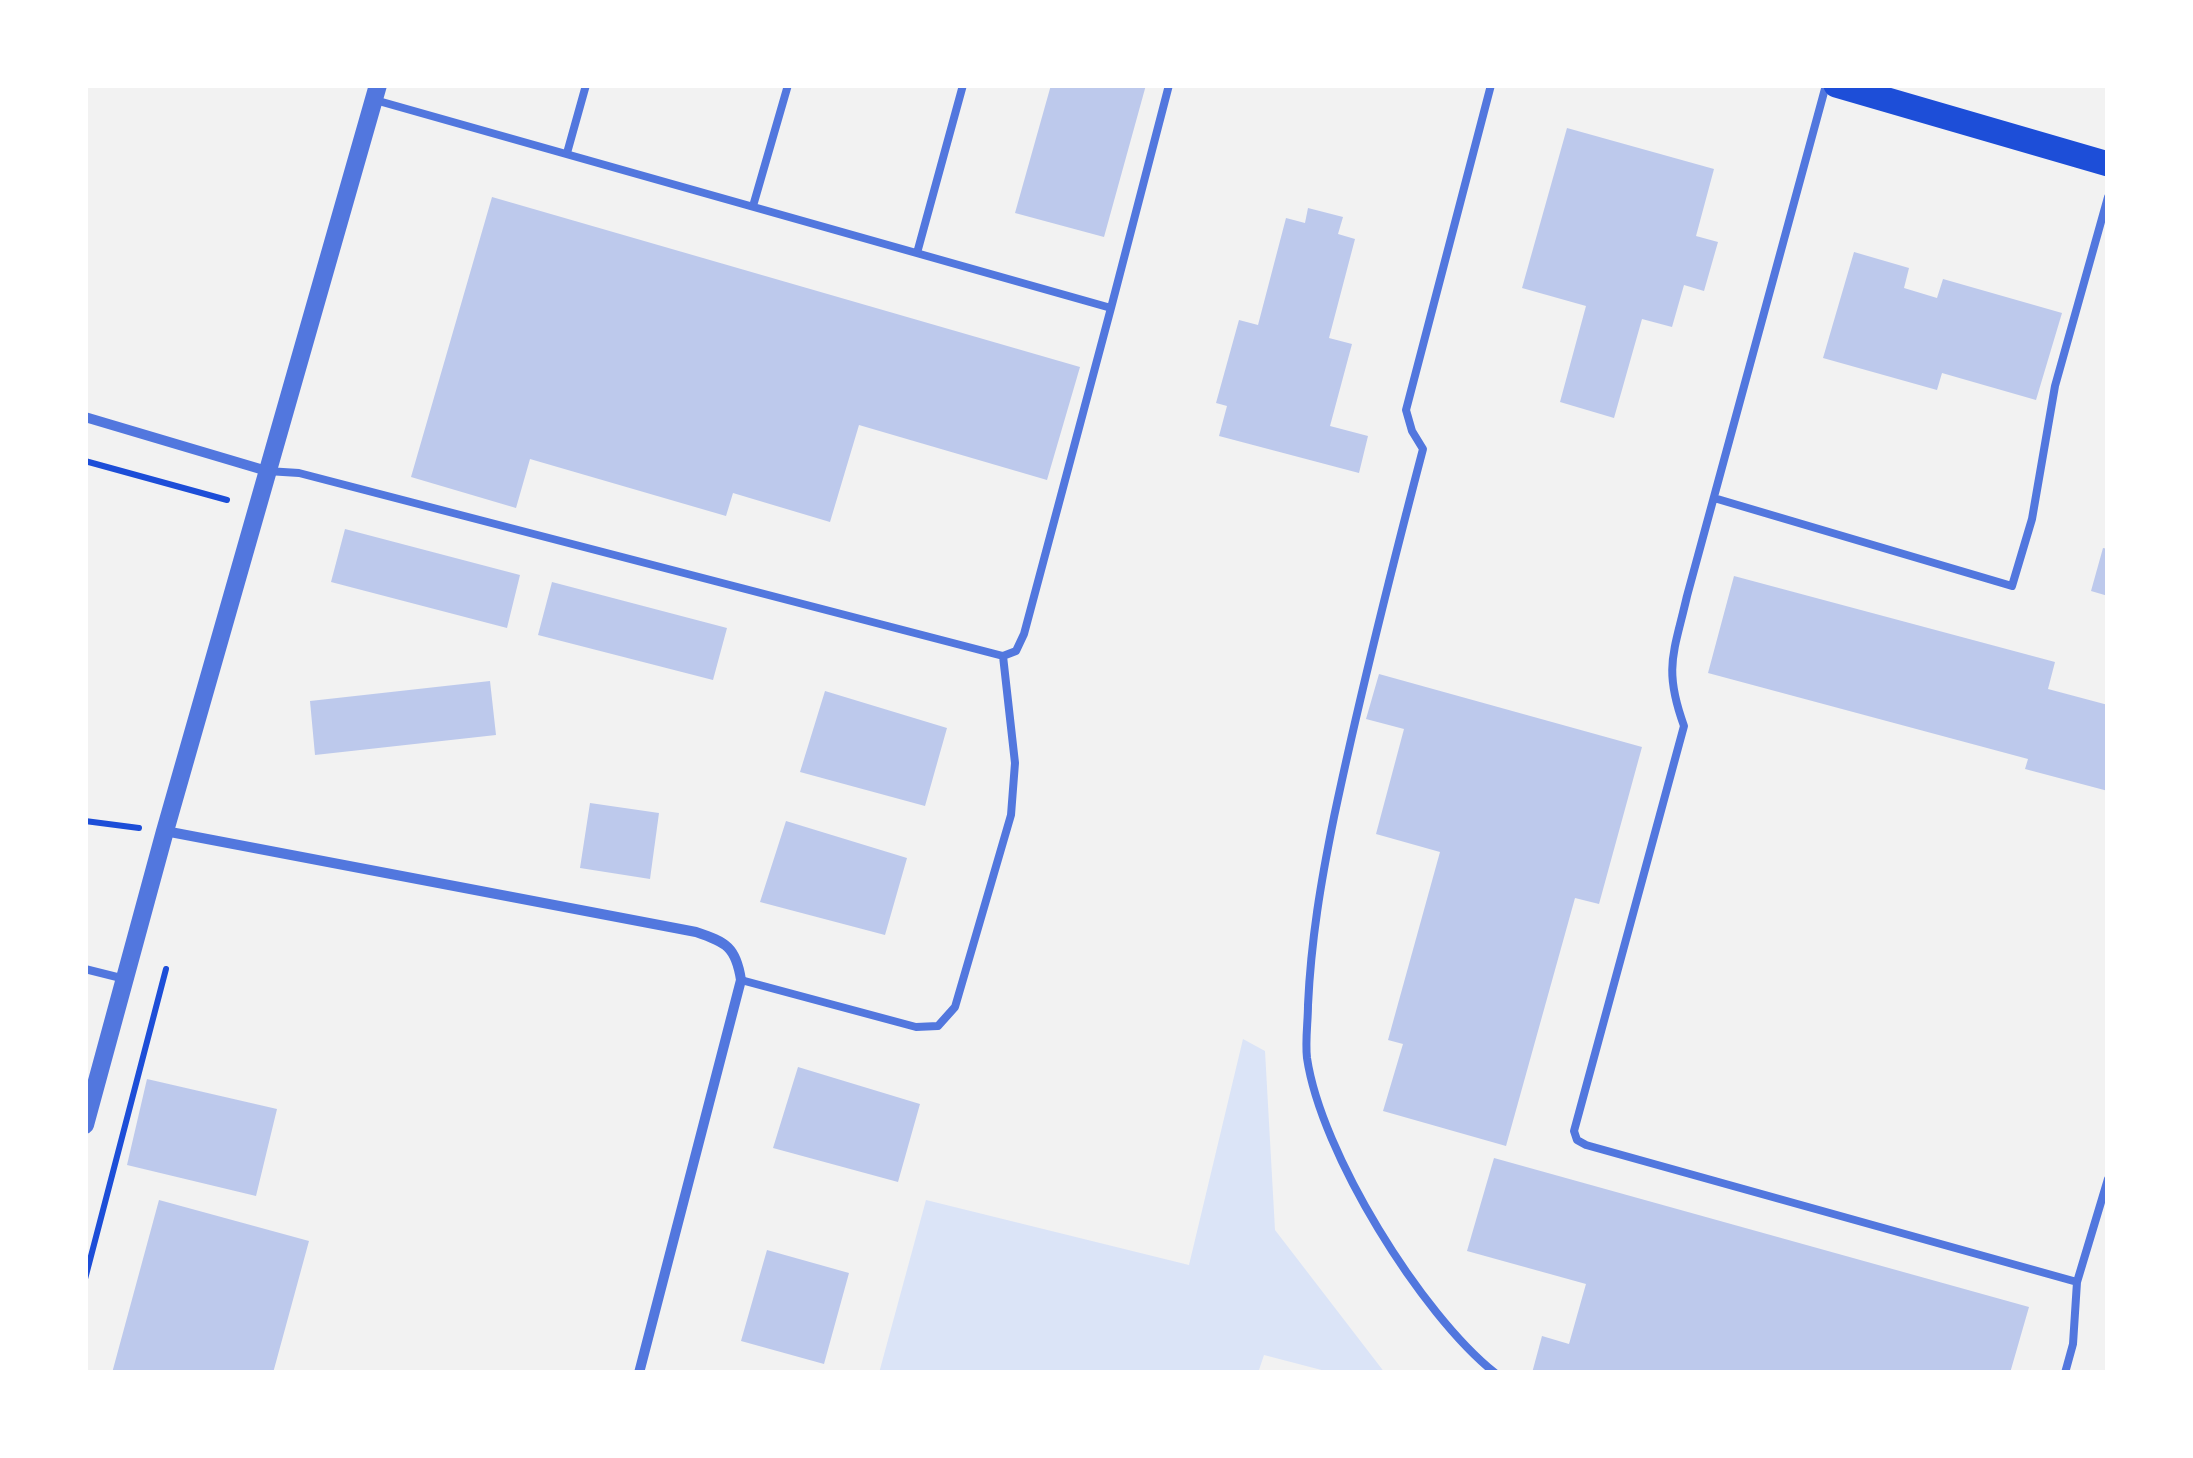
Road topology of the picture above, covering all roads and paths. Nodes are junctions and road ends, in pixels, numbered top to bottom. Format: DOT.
graph roads {
  1 [pos="586,85"];
  2 [pos="788,85"];
  3 [pos="963,85"];
  4 [pos="1170,85"];
  5 [pos="1491,85"];
  6 [pos="1826,85"];
  7 [pos="1836,85"];
  8 [pos="376,92"];
  9 [pos="567,153"];
  10 [pos="2108,164"];
  11 [pos="2108,197"];
  12 [pos="754,206"];
  13 [pos="917,252"];
  14 [pos="1111,308"];
  15 [pos="85,418"];
  16 [pos="85,460"];
  17 [pos="267,471"];
  18 [pos="1714,498"];
  19 [pos="227,500"];
  20 [pos="1003,656"];
  21 [pos="85,821"];
  22 [pos="165,832"];
  23 [pos="85,969"];
  24 [pos="166,969"];
  25 [pos="125,979"];
  26 [pos="741,980"];
  27 [pos="85,1125"];
  28 [pos="2108,1180"];
  29 [pos="85,1279"];
  30 [pos="2077,1282"];
  31 [pos="638,1373"];
  32 [pos="1495,1373"];
  33 [pos="2065,1373"];
  1 -- 9 [label="lane"];
  2 -- 12 [label="lane"];
  3 -- 13 [label="lane"];
  4 -- 14 [label="lane"];
  5 -- 32 [label="lane"];
  6 -- 18 [label="lane"];
  7 -- 10 [label="main road"];
  8 -- 9 [label="lane"];
  8 -- 17 [label="street"];
  9 -- 12 [label="lane"];
  11 -- 18 [label="lane"];
  12 -- 13 [label="lane"];
  13 -- 14 [label="lane"];
  14 -- 20 [label="lane"];
  15 -- 17 [label="street"];
  16 -- 19 [label="path"];
  17 -- 20 [label="lane"];
  17 -- 22 [label="street"];
  18 -- 30 [label="lane"];
  20 -- 26 [label="lane"];
  21 -- 22 [label="path"];
  22 -- 25 [label="street"];
  22 -- 26 [label="street"];
  23 -- 25 [label="lane"];
  24 -- 29 [label="path"];
  25 -- 27 [label="street"];
  26 -- 31 [label="street"];
  28 -- 30 [label="lane"];
  30 -- 33 [label="lane"];
}
